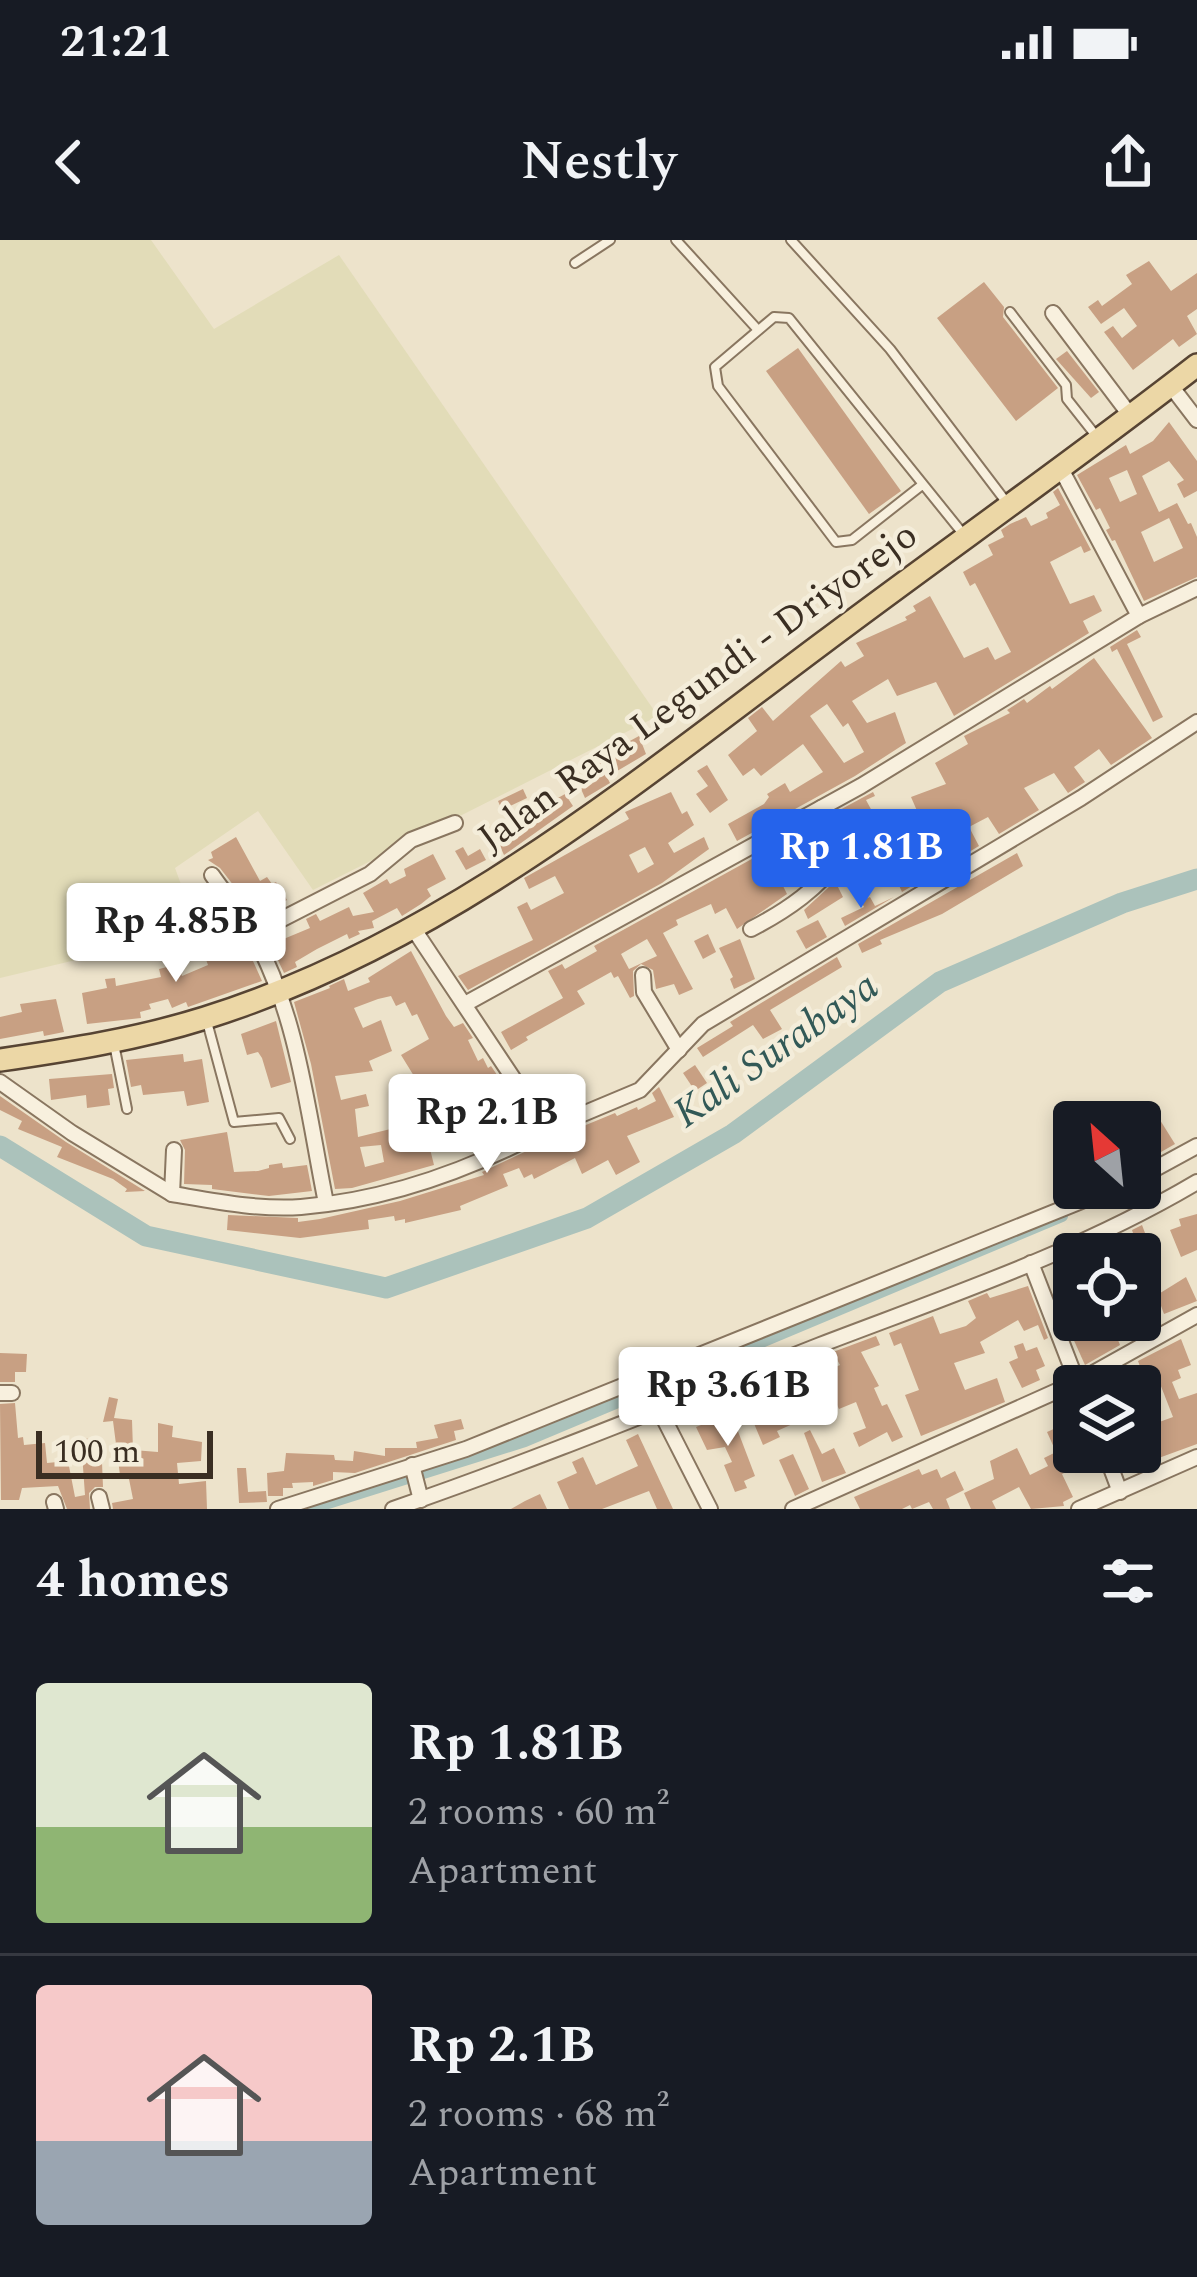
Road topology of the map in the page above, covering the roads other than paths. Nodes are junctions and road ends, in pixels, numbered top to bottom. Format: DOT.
graph roads {
  1 [pos="610,240"];
  2 [pos="676,240"];
  3 [pos="791,240"];
  4 [pos="574,263"];
  5 [pos="1010,312"];
  6 [pos="1053,313"];
  7 [pos="758,330"];
  8 [pos="1197,365"];
  9 [pos="1171,386"];
  10 [pos="1130,415"];
  11 [pos="1197,420"];
  12 [pos="1098,439"];
  13 [pos="1060,467"];
  14 [pos="922,485"];
  15 [pos="1009,505"];
  16 [pos="965,536"];
  17 [pos="1197,589"];
  18 [pos="1139,616"];
  19 [pos="1197,722"];
  20 [pos="821,808"];
  21 [pos="455,823"];
  22 [pos="212,875"];
  23 [pos="413,928"];
  24 [pos="752,929"];
  25 [pos="253,934"];
  26 [pos="644,975"];
  27 [pos="278,992"];
  28 [pos="465,1004"];
  29 [pos="206,1018"];
  30 [pos="114,1042"];
  31 [pos="679,1050"];
  32 [pos="0,1060"];
  33 [pos="0,1082"];
  34 [pos="127,1109"];
  35 [pos="547,1129"];
  36 [pos="290,1139"];
  37 [pos="174,1150"];
  38 [pos="1195,1150"];
  39 [pos="1161,1167"];
  40 [pos="1197,1182"];
  41 [pos="172,1194"];
  42 [pos="326,1203"];
  43 [pos="1063,1209"];
  44 [pos="1031,1263"];
  45 [pos="1197,1315"];
  46 [pos="1071,1365"];
  47 [pos="1111,1365"];
  48 [pos="671,1371"];
  49 [pos="682,1394"];
  50 [pos="1053,1395"];
  51 [pos="659,1409"];
  52 [pos="466,1451"];
  53 [pos="1197,1457"];
  54 [pos="413,1467"];
  55 [pos="1113,1473"];
  56 [pos="473,1478"];
  57 [pos="1120,1492"];
  58 [pos="419,1495"];
  59 [pos="1091,1507"];
  60 [pos="278,1509"];
  61 [pos="393,1509"];
  62 [pos="710,1509"];
  63 [pos="793,1509"];
  1 -- 4 [label="lane"];
  2 -- 7 [label="lane"];
  3 -- 15 [label="lane"];
  5 -- 12 [label="lane"];
  6 -- 10 [label="street"];
  7 -- 14 [label="lane"];
  7 -- 14 [label="lane"];
  8 -- 9 [label="main road, Jalan Raya Legundi - Driyorejo"];
  9 -- 10 [label="main road, Jalan Raya Legundi - Driyorejo"];
  9 -- 11 [label="street"];
  10 -- 12 [label="main road, Jalan Raya Legundi - Driyorejo"];
  12 -- 13 [label="main road, Jalan Raya Legundi - Driyorejo"];
  13 -- 15 [label="main road, Jalan Raya Legundi - Driyorejo"];
  13 -- 18 [label="street"];
  14 -- 16 [label="lane"];
  15 -- 16 [label="main road, Jalan Raya Legundi - Driyorejo"];
  16 -- 23 [label="main road, Jalan Raya Legundi - Driyorejo"];
  17 -- 18 [label="street"];
  18 -- 20 [label="street"];
  19 -- 31 [label="street"];
  20 -- 24 [label="street"];
  20 -- 28 [label="street"];
  21 -- 25 [label="street"];
  22 -- 25 [label="street"];
  23 -- 27 [label="main road, Jalan Raya Legundi - Driyorejo"];
  23 -- 28 [label="street"];
  25 -- 27 [label="street"];
  26 -- 31 [label="street"];
  27 -- 29 [label="main road, Jalan Raya Legundi - Driyorejo"];
  27 -- 42 [label="street"];
  28 -- 35 [label="street"];
  29 -- 30 [label="main road, Jalan Raya Legundi - Driyorejo"];
  29 -- 36 [label="lane"];
  30 -- 32 [label="main road, Jalan Raya Legundi - Driyorejo"];
  30 -- 34 [label="lane"];
  31 -- 35 [label="street"];
  33 -- 41 [label="street"];
  35 -- 42 [label="street"];
  37 -- 41 [label="street"];
  38 -- 39 [label="street"];
  40 -- 44 [label="street"];
  41 -- 42 [label="street"];
  43 -- 48 [label="street"];
  44 -- 46 [label="street"];
  44 -- 49 [label="street"];
  45 -- 47 [label="street"];
  48 -- 49 [label="street"];
  48 -- 52 [label="street"];
  49 -- 51 [label="street"];
  50 -- 63 [label="street"];
  51 -- 56 [label="street"];
  51 -- 62 [label="street"];
  52 -- 54 [label="street"];
  52 -- 56 [label="street"];
  53 -- 57 [label="street"];
  54 -- 58 [label="street"];
  54 -- 60 [label="street"];
  55 -- 57 [label="street"];
  56 -- 58 [label="street"];
  57 -- 59 [label="street"];
  58 -- 61 [label="street"];
}
